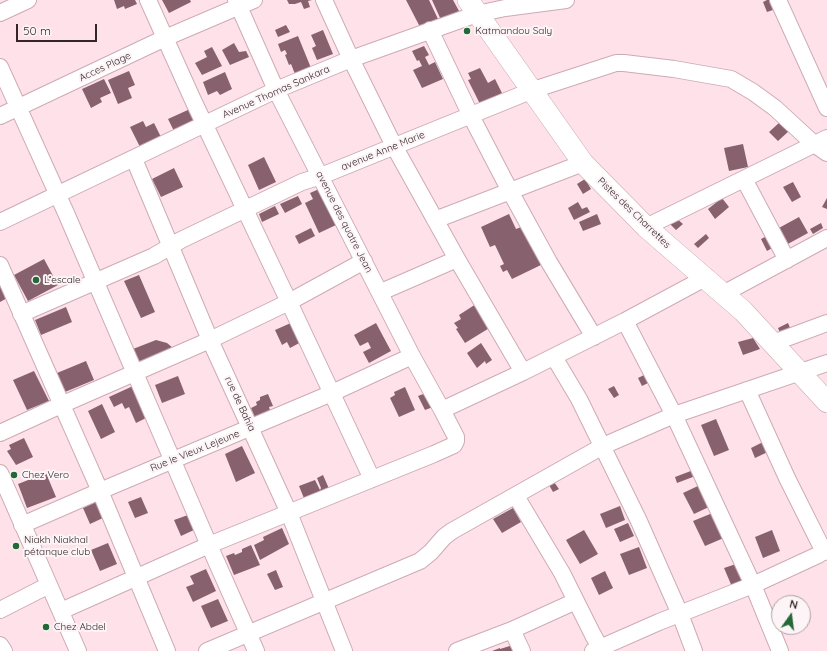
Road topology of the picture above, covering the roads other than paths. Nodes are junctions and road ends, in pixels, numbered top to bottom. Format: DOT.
graph roads {
  1 [pos="28,0"];
  2 [pos="148,0"];
  3 [pos="254,0"];
  4 [pos="324,0"];
  5 [pos="566,0"];
  6 [pos="778,0"];
  7 [pos="238,3"];
  8 [pos="472,7"];
  9 [pos="0,13"];
  10 [pos="430,30"];
  11 [pos="165,38"];
  12 [pos="351,60"];
  13 [pos="0,67"];
  14 [pos="276,90"];
  15 [pos="533,90"];
  16 [pos="19,107"];
  17 [pos="827,108"];
  18 [pos="0,116"];
  19 [pos="471,116"];
  20 [pos="206,125"];
  21 [pos="823,145"];
  22 [pos="394,146"];
  23 [pos="134,159"];
  24 [pos="583,163"];
  25 [pos="321,176"];
  26 [pos="744,178"];
  27 [pos="510,191"];
  28 [pos="58,194"];
  29 [pos="244,210"];
  30 [pos="435,220"];
  31 [pos="0,222"];
  32 [pos="646,227"];
  33 [pos="827,238"];
  34 [pos="170,246"];
  35 [pos="457,259"];
  36 [pos="787,260"];
  37 [pos="364,261"];
  38 [pos="0,265"];
  39 [pos="705,278"];
  40 [pos="95,282"];
  41 [pos="381,292"];
  42 [pos="723,294"];
  43 [pos="290,302"];
  44 [pos="21,314"];
  45 [pos="625,321"];
  46 [pos="827,323"];
  47 [pos="594,337"];
  48 [pos="210,340"];
  49 [pos="773,343"];
  50 [pos="412,356"];
  51 [pos="554,357"];
  52 [pos="827,362"];
  53 [pos="523,372"];
  54 [pos="800,372"];
  55 [pos="135,373"];
  56 [pos="747,390"];
  57 [pos="332,393"];
  58 [pos="827,402"];
  59 [pos="61,405"];
  60 [pos="442,410"];
  61 [pos="674,415"];
  62 [pos="251,428"];
  63 [pos="0,433"];
  64 [pos="603,446"];
  65 [pos="173,460"];
  66 [pos="1,477"];
  67 [pos="372,479"];
  68 [pos="100,491"];
  69 [pos="516,496"];
  70 [pos="289,513"];
  71 [pos="22,525"];
  72 [pos="209,545"];
  73 [pos="826,550"];
  74 [pos="136,577"];
  75 [pos="753,585"];
  76 [pos="49,586"];
  77 [pos="325,601"];
  78 [pos="576,601"];
  79 [pos="0,610"];
  80 [pos="61,611"];
  81 [pos="680,614"];
  82 [pos="512,630"];
  83 [pos="248,633"];
  84 [pos="0,645"];
  85 [pos="599,650"];
  86 [pos="4,651"];
  87 [pos="78,651"];
  88 [pos="167,651"];
  89 [pos="207,651"];
  90 [pos="256,651"];
  91 [pos="344,651"];
  92 [pos="458,651"];
  93 [pos="522,651"];
  94 [pos="694,651"];
  95 [pos="780,651"];
  1 -- 9 [label="street"];
  2 -- 11 [label="street"];
  3 -- 7 [label="street, Acces Plage"];
  4 -- 12 [label="street"];
  5 -- 8 [label="street, Avenue Thomas Sankara"];
  6 -- 17 [label="street"];
  7 -- 11 [label="street, Acces Plage"];
  7 -- 14 [label="street, avenue des quatre Jean"];
  8 -- 10 [label="street, Avenue Thomas Sankara"];
  8 -- 15 [label="main road, Pistes des Charrettes"];
  10 -- 12 [label="street, Avenue Thomas Sankara"];
  10 -- 19 [label="street"];
  11 -- 16 [label="street, Acces Plage"];
  11 -- 20 [label="street"];
  12 -- 14 [label="street, Avenue Thomas Sankara"];
  12 -- 22 [label="street"];
  13 -- 16 [label="street"];
  14 -- 20 [label="street, Avenue Thomas Sankara"];
  14 -- 25 [label="street, avenue des quatre Jean"];
  15 -- 19 [label="street, avenue Anne Marie"];
  15 -- 21 [label="street, avenue Anne Marie"];
  15 -- 24 [label="main road, Pistes des Charrettes"];
  16 -- 18 [label="street, Acces Plage"];
  16 -- 28 [label="street"];
  19 -- 22 [label="street, avenue Anne Marie"];
  19 -- 27 [label="street"];
  20 -- 23 [label="street, Avenue Thomas Sankara"];
  20 -- 29 [label="street"];
  21 -- 26 [label="street"];
  22 -- 25 [label="street, avenue Anne Marie"];
  22 -- 30 [label="street"];
  23 -- 28 [label="street, Avenue Thomas Sankara"];
  23 -- 34 [label="street, rue de Bahia"];
  24 -- 27 [label="street"];
  24 -- 32 [label="main road, Pistes des Charrettes"];
  25 -- 29 [label="street, avenue Anne Marie"];
  25 -- 37 [label="street, avenue des quatre Jean"];
  26 -- 32 [label="street"];
  26 -- 36 [label="street"];
  27 -- 30 [label="street"];
  27 -- 47 [label="street"];
  28 -- 31 [label="street, Avenue Thomas Sankara"];
  28 -- 40 [label="street"];
  29 -- 34 [label="street, avenue Anne Marie"];
  29 -- 43 [label="street"];
  30 -- 35 [label="street"];
  32 -- 39 [label="main road, Pistes des Charrettes"];
  33 -- 36 [label="street"];
  34 -- 40 [label="street"];
  34 -- 48 [label="street, rue de Bahia"];
  35 -- 41 [label="street"];
  35 -- 53 [label="street"];
  36 -- 42 [label="street"];
  37 -- 41 [label="street, avenue des quatre Jean"];
  37 -- 43 [label="street"];
  38 -- 44 [label="street"];
  39 -- 42 [label="main road, Pistes des Charrettes"];
  39 -- 45 [label="street"];
  40 -- 44 [label="street"];
  40 -- 55 [label="street"];
  41 -- 50 [label="street, avenue des quatre Jean"];
  42 -- 49 [label="main road, Pistes des Charrettes"];
  43 -- 48 [label="street"];
  43 -- 57 [label="street"];
  44 -- 59 [label="street"];
  45 -- 47 [label="street"];
  45 -- 61 [label="street"];
  46 -- 49 [label="street"];
  47 -- 51 [label="street"];
  48 -- 55 [label="street"];
  48 -- 62 [label="street, rue de Bahia"];
  49 -- 54 [label="main road, Pistes des Charrettes"];
  50 -- 57 [label="street, Rue le Vieux Lejeune"];
  50 -- 60 [label="street, avenue des quatre Jean"];
  51 -- 53 [label="street"];
  51 -- 64 [label="street"];
  52 -- 54 [label="street"];
  53 -- 60 [label="street"];
  54 -- 56 [label="street"];
  54 -- 58 [label="main road, Pistes des Charrettes"];
  55 -- 59 [label="street"];
  55 -- 65 [label="street"];
  56 -- 61 [label="street"];
  56 -- 73 [label="street"];
  57 -- 62 [label="street, Rue le Vieux Lejeune"];
  57 -- 67 [label="street"];
  59 -- 63 [label="street"];
  59 -- 68 [label="street"];
  60 -- 67 [label="street, avenue des quatre Jean"];
  61 -- 64 [label="street"];
  61 -- 75 [label="street"];
  62 -- 65 [label="street, Rue le Vieux Lejeune"];
  62 -- 70 [label="street, rue de Bahia"];
  64 -- 69 [label="street"];
  64 -- 81 [label="street"];
  65 -- 68 [label="street, Rue le Vieux Lejeune"];
  65 -- 72 [label="street"];
  66 -- 71 [label="street"];
  67 -- 70 [label="street"];
  68 -- 71 [label="street, Rue le Vieux Lejeune"];
  68 -- 74 [label="street"];
  69 -- 77 [label="street"];
  69 -- 78 [label="street"];
  70 -- 72 [label="street"];
  70 -- 77 [label="street, rue de Bahia"];
  71 -- 76 [label="street"];
  72 -- 74 [label="street"];
  72 -- 83 [label="street"];
  73 -- 75 [label="street"];
  74 -- 80 [label="street"];
  74 -- 88 [label="street"];
  75 -- 81 [label="street"];
  75 -- 95 [label="street"];
  76 -- 79 [label="street"];
  76 -- 80 [label="street"];
  77 -- 83 [label="street"];
  77 -- 91 [label="street, rue de Bahia"];
  78 -- 82 [label="street"];
  78 -- 85 [label="street"];
  80 -- 87 [label="street"];
  81 -- 85 [label="street"];
  81 -- 94 [label="street"];
  82 -- 92 [label="street"];
  82 -- 93 [label="street"];
  83 -- 89 [label="street"];
  83 -- 90 [label="street"];
  84 -- 86 [label="street"];
}
